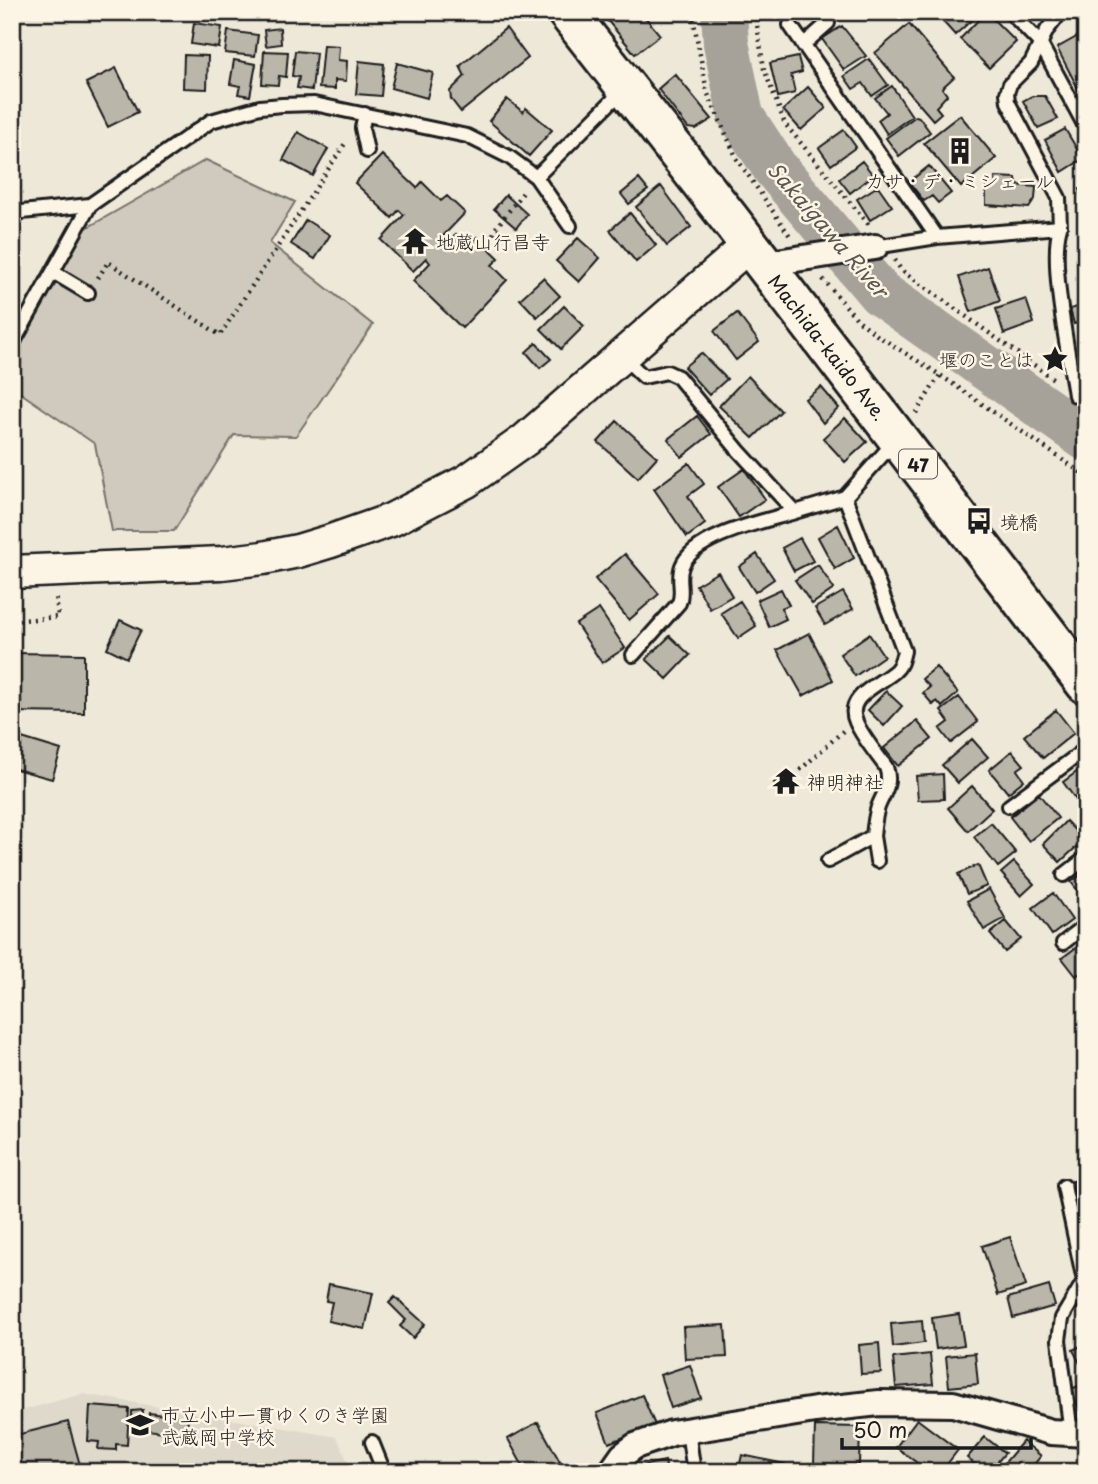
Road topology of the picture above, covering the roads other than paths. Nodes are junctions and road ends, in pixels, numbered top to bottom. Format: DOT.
graph roads {
  1 [pos="567,12"];
  2 [pos="1010,12"];
  3 [pos="1061,12"];
  4 [pos="828,23"];
  5 [pos="790,25"];
  6 [pos="1040,43"];
  7 [pos="803,45"];
  8 [pos="625,87"];
  9 [pos="365,114"];
  10 [pos="1086,128"];
  11 [pos="367,151"];
  12 [pos="536,177"];
  13 [pos="90,205"];
  14 [pos="12,213"];
  15 [pos="570,226"];
  16 [pos="1060,227"];
  17 [pos="937,237"];
  18 [pos="880,246"];
  19 [pos="756,254"];
  20 [pos="53,272"];
  21 [pos="88,293"];
  22 [pos="12,345"];
  23 [pos="622,356"];
  24 [pos="1075,395"];
  25 [pos="906,426"];
  26 [pos="845,497"];
  27 [pos="795,512"];
  28 [pos="12,572"];
  29 [pos="633,655"];
  30 [pos="1086,684"];
  31 [pos="1086,749"];
  32 [pos="1009,806"];
  33 [pos="873,836"];
  34 [pos="1086,858"];
  35 [pos="877,860"];
  36 [pos="828,861"];
  37 [pos="1064,875"];
  38 [pos="1086,925"];
  39 [pos="1063,943"];
  40 [pos="1064,1186"];
  41 [pos="688,1431"];
  42 [pos="1080,1438"];
  43 [pos="372,1442"];
  44 [pos="384,1472"];
  45 [pos="611,1472"];
  46 [pos="694,1472"];
  1 -- 8 [label="main road, Machida-kaido Ave. / 47"];
  2 -- 6 [label="lane"];
  3 -- 6 [label="lane"];
  4 -- 7 [label="lane"];
  5 -- 7 [label="lane"];
  6 -- 10 [label="lane"];
  6 -- 16 [label="lane"];
  7 -- 17 [label="lane"];
  8 -- 12 [label="lane"];
  8 -- 19 [label="main road, Machida-kaido Ave. / 47"];
  9 -- 11 [label="lane"];
  9 -- 12 [label="lane"];
  9 -- 13 [label="lane"];
  12 -- 15 [label="lane"];
  13 -- 14 [label="lane"];
  13 -- 20 [label="lane"];
  16 -- 17 [label="lane"];
  16 -- 24 [label="lane"];
  17 -- 18 [label="lane"];
  18 -- 19 [label="street"];
  19 -- 23 [label="street"];
  19 -- 25 [label="main road, Machida-kaido Ave. / 47"];
  20 -- 21 [label="lane"];
  20 -- 22 [label="lane"];
  23 -- 27 [label="lane"];
  23 -- 28 [label="street"];
  25 -- 26 [label="lane"];
  25 -- 30 [label="main road, Machida-kaido Ave. / 47"];
  26 -- 27 [label="lane"];
  26 -- 33 [label="lane"];
  27 -- 29 [label="lane"];
  31 -- 32 [label="lane"];
  33 -- 35 [label="lane"];
  33 -- 36 [label="lane"];
  34 -- 37 [label="lane"];
  38 -- 39 [label="lane"];
  40 -- 42 [label="lane"];
  41 -- 42 [label="street"];
  41 -- 45 [label="street"];
  41 -- 46 [label="lane"];
  43 -- 44 [label="lane"];
}
